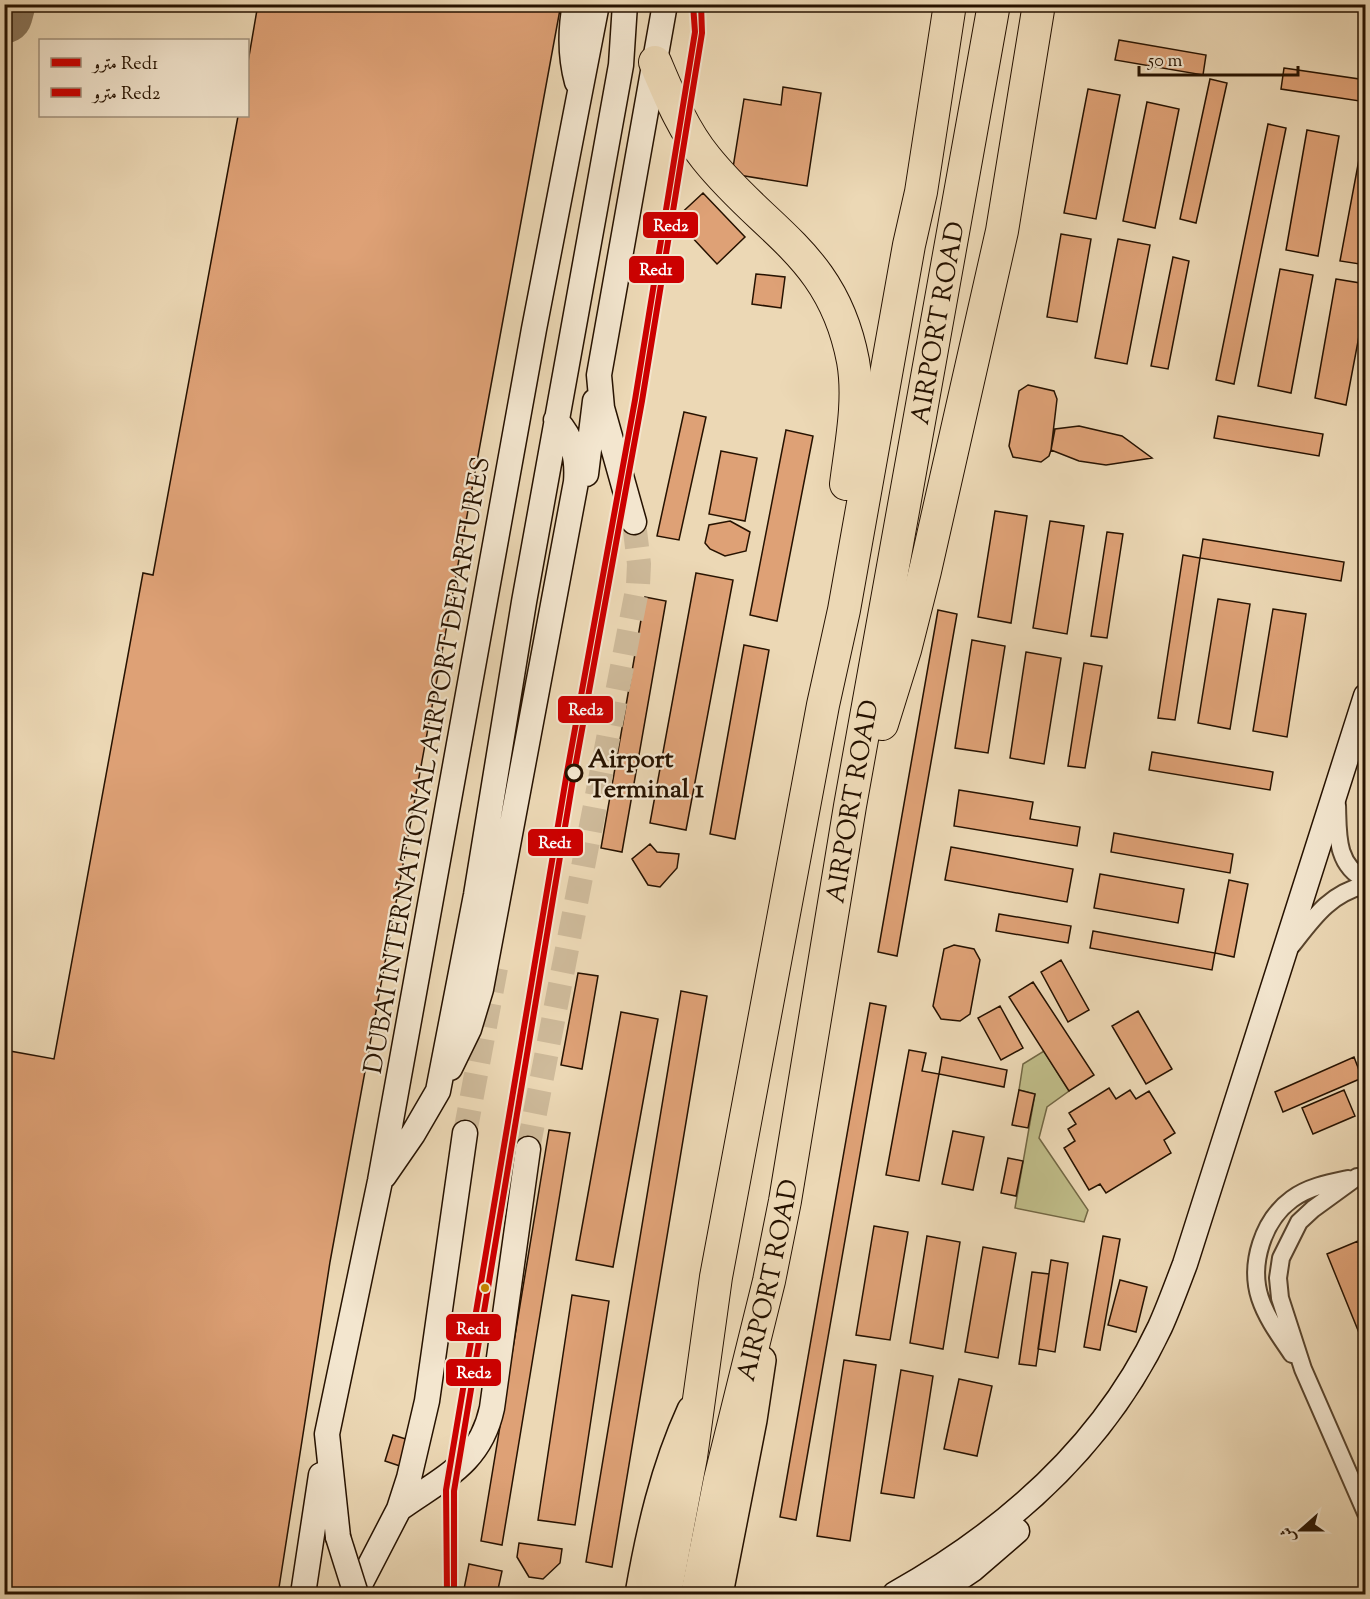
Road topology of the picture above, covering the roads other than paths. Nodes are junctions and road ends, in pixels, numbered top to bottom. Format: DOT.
graph roads {
  1 [pos="576,4"];
  2 [pos="597,4"];
  3 [pos="625,4"];
  4 [pos="665,4"];
  5 [pos="927,4"];
  6 [pos="950,4"];
  7 [pos="994,4"];
  8 [pos="1039,4"];
  9 [pos="655,62"];
  10 [pos="580,93"];
  11 [pos="909,245"];
  12 [pos="599,375"];
  13 [pos="556,420"];
  14 [pos="634,522"];
  15 [pos="580,523"];
  16 [pos="496,538"];
  17 [pos="523,609"];
  18 [pos="844,610"];
  19 [pos="1365,696"];
  20 [pos="1337,787"];
  21 [pos="850,806"];
  22 [pos="1365,880"];
  23 [pos="1365,885"];
  24 [pos="1282,958"];
  25 [pos="438,1091"];
  26 [pos="465,1133"];
  27 [pos="528,1149"];
  28 [pos="1361,1176"];
  29 [pos="380,1181"];
  30 [pos="769,1281"];
  31 [pos="1303,1369"];
  32 [pos="699,1393"];
  33 [pos="327,1434"];
  34 [pos="399,1509"];
  35 [pos="1365,1513"];
  36 [pos="968,1561"];
  37 [pos="303,1594"];
  38 [pos="355,1594"];
  39 [pos="639,1594"];
  40 [pos="665,1594"];
  41 [pos="697,1594"];
  42 [pos="719,1594"];
  43 [pos="895,1594"];
  44 [pos="936,1594"];
  1 -- 10 [label="main road"];
  2 -- 10 [label="main road, DUBAI INTERNATIONAL AIRPORT DEPARTURES"];
  3 -- 13 [label="main road"];
  4 -- 9 [label="main road"];
  5 -- 11 [label="highway"];
  6 -- 11 [label="highway, AIRPORT ROAD"];
  7 -- 21 [label="highway, AIRPORT ROAD"];
  8 -- 21 [label="highway"];
  9 -- 12 [label="main road"];
  9 -- 18 [label="highway"];
  10 -- 16 [label="main road, DUBAI INTERNATIONAL AIRPORT DEPARTURES"];
  11 -- 18 [label="highway, AIRPORT ROAD"];
  12 -- 14 [label="main road"];
  12 -- 15 [label="main road"];
  13 -- 17 [label="main road"];
  13 -- 25 [label="main road"];
  16 -- 17 [label="main road"];
  16 -- 29 [label="main road, DUBAI INTERNATIONAL AIRPORT DEPARTURES"];
  17 -- 25 [label="main road"];
  18 -- 32 [label="highway, AIRPORT ROAD"];
  19 -- 20 [label="main road"];
  20 -- 22 [label="street"];
  20 -- 24 [label="main road"];
  21 -- 30 [label="highway, AIRPORT ROAD"];
  23 -- 24 [label="street"];
  24 -- 36 [label="main road"];
  25 -- 29 [label="main road"];
  26 -- 34 [label="main road"];
  27 -- 34 [label="main road"];
  28 -- 31 [label="street"];
  28 -- 31 [label="street"];
  29 -- 33 [label="main road, DUBAI INTERNATIONAL AIRPORT DEPARTURES"];
  30 -- 41 [label="highway, AIRPORT ROAD"];
  30 -- 42 [label="main road"];
  31 -- 35 [label="street"];
  32 -- 39 [label="main road"];
  32 -- 40 [label="highway, AIRPORT ROAD"];
  33 -- 37 [label="main road"];
  33 -- 38 [label="main road, DUBAI INTERNATIONAL AIRPORT DEPARTURES, bridge"];
  34 -- 38 [label="main road"];
  36 -- 43 [label="main road"];
  36 -- 44 [label="main road"];
}
